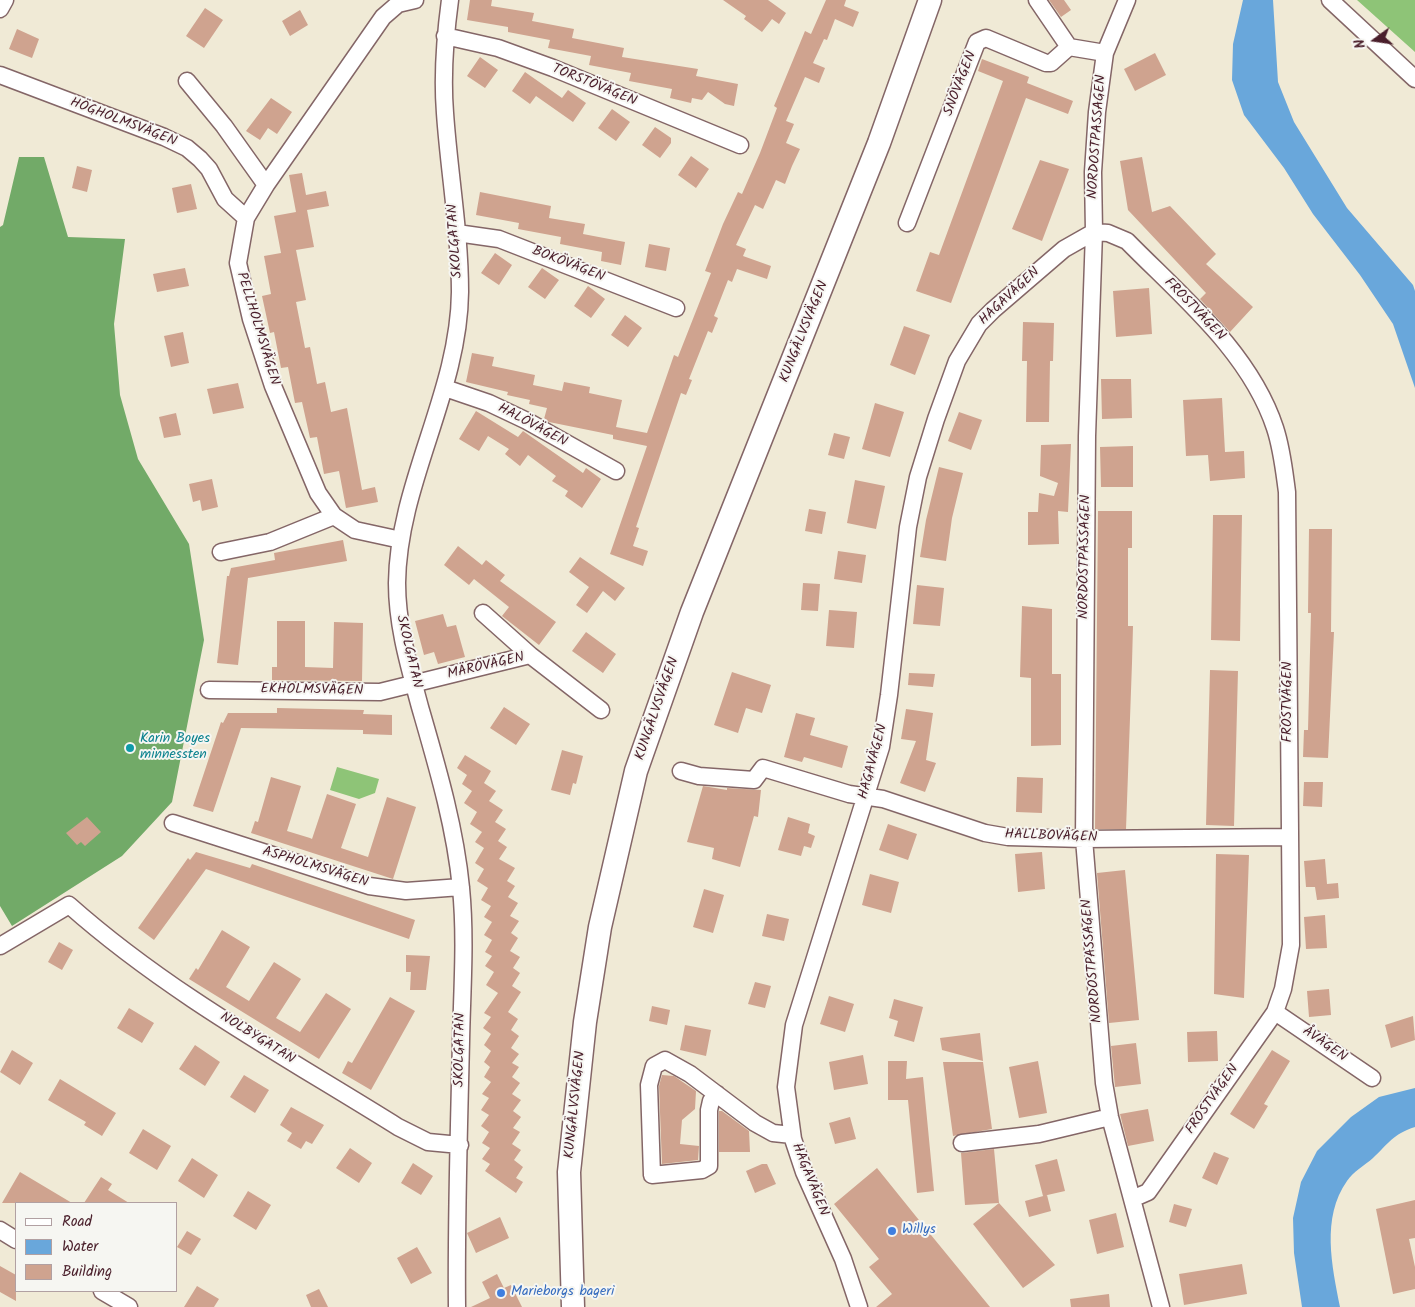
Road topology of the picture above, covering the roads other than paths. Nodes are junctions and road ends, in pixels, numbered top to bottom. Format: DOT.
graph roads {
  1 [pos="5,0"];
  2 [pos="416,0"];
  3 [pos="450,0"];
  4 [pos="930,0"];
  5 [pos="944,0"];
  6 [pos="1037,0"];
  7 [pos="1127,0"];
  8 [pos="1330,0"];
  9 [pos="397,2"];
  10 [pos="0,9"];
  11 [pos="445,36"];
  12 [pos="1069,46"];
  13 [pos="1105,52"];
  14 [pos="0,75"];
  15 [pos="1415,79"];
  16 [pos="187,80"];
  17 [pos="879,143"];
  18 [pos="740,145"];
  19 [pos="266,184"];
  20 [pos="246,218"];
  21 [pos="907,223"];
  22 [pos="1094,232"];
  23 [pos="457,233"];
  24 [pos="676,308"];
  25 [pos="445,388"];
  26 [pos="616,472"];
  27 [pos="334,516"];
  28 [pos="401,540"];
  29 [pos="221,552"];
  30 [pos="483,613"];
  31 [pos="530,655"];
  32 [pos="415,685"];
  33 [pos="209,690"];
  34 [pos="601,710"];
  35 [pos="681,771"];
  36 [pos="865,798"];
  37 [pos="173,822"];
  38 [pos="1290,838"];
  39 [pos="1084,839"];
  40 [pos="461,888"];
  41 [pos="0,946"];
  42 [pos="1276,1012"];
  43 [pos="1372,1078"];
  44 [pos="717,1094"];
  45 [pos="1110,1117"];
  46 [pos="792,1135"];
  47 [pos="962,1143"];
  48 [pos="460,1145"];
  49 [pos="1132,1199"];
  50 [pos="0,1230"];
  51 [pos="15,1239"];
  52 [pos="104,1292"];
  53 [pos="452,1306"];
  54 [pos="129,1307"];
  55 [pos="572,1307"];
  56 [pos="859,1307"];
  57 [pos="1161,1307"];
  1 -- 10 [label="street"];
  2 -- 9 [label="street, PELLHOLMSVÄGEN"];
  3 -- 11 [label="street, SKOLGATAN"];
  4 -- 17 [label="main road, KUNGÄLVSVÄGEN"];
  5 -- 17 [label="main road, KUNGÄLVSVÄGEN"];
  6 -- 12 [label="street"];
  7 -- 13 [label="street, NORDOSTPASSAGEN"];
  8 -- 15 [label="street"];
  9 -- 19 [label="street, PELLHOLMSVÄGEN"];
  11 -- 18 [label="street, TORSTÖVÄGEN"];
  11 -- 23 [label="street, SKOLGATAN"];
  12 -- 13 [label="street"];
  12 -- 21 [label="street, SNÖVÄGEN"];
  13 -- 22 [label="street, NORDOSTPASSAGEN"];
  14 -- 20 [label="street, HÖGHOLMSVÄGEN"];
  16 -- 19 [label="street"];
  17 -- 55 [label="main road, KUNGÄLVSVÄGEN"];
  19 -- 20 [label="street, PELLHOLMSVÄGEN"];
  20 -- 27 [label="street, PELLHOLMSVÄGEN"];
  22 -- 36 [label="street, HAGAVÄGEN"];
  22 -- 38 [label="street, FROSTVÄGEN"];
  22 -- 39 [label="street, NORDOSTPASSAGEN"];
  23 -- 24 [label="street, BOKÖVÄGEN"];
  23 -- 25 [label="street, SKOLGATAN"];
  25 -- 26 [label="street, HALÖVÄGEN"];
  25 -- 28 [label="street, SKOLGATAN"];
  27 -- 28 [label="street, PELLHOLMSVÄGEN"];
  27 -- 29 [label="street"];
  28 -- 32 [label="street, SKOLGATAN"];
  30 -- 31 [label="street"];
  31 -- 32 [label="street, MÄRÖVÄGEN"];
  31 -- 34 [label="street, MÄRÖVÄGEN"];
  32 -- 33 [label="street, EKHOLMSVÄGEN"];
  32 -- 40 [label="street, SKOLGATAN"];
  35 -- 36 [label="street, HALLBOVÄGEN"];
  36 -- 39 [label="street, HALLBOVÄGEN"];
  36 -- 46 [label="street, HAGAVÄGEN"];
  37 -- 40 [label="street, ASPHOLMSVÄGEN"];
  38 -- 39 [label="street, HALLBOVÄGEN"];
  38 -- 42 [label="street, FROSTVÄGEN"];
  39 -- 45 [label="street, NORDOSTPASSAGEN"];
  40 -- 48 [label="street, SKOLGATAN"];
  41 -- 48 [label="street, NOLBYGATAN"];
  42 -- 43 [label="street, ÅVÄGEN"];
  42 -- 49 [label="street, FROSTVÄGEN"];
  44 -- 44 [label="street"];
  44 -- 46 [label="street"];
  45 -- 47 [label="street"];
  45 -- 49 [label="street, NORDOSTPASSAGEN"];
  46 -- 56 [label="street, HAGAVÄGEN"];
  48 -- 53 [label="street, SKOLGATAN"];
  49 -- 57 [label="street, NORDOSTPASSAGEN"];
  50 -- 51 [label="street"];
  52 -- 54 [label="street"];
}
